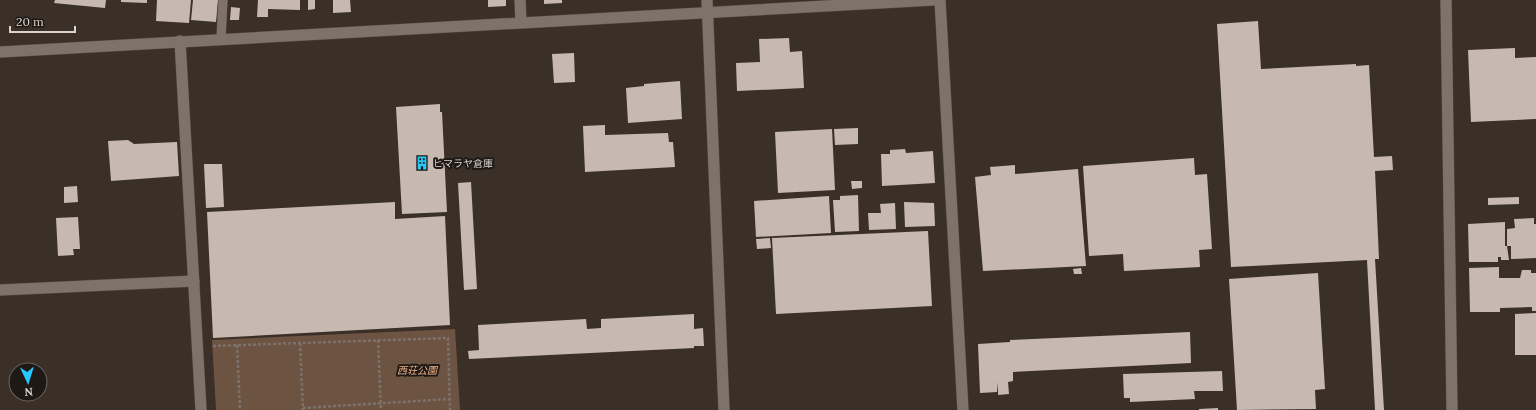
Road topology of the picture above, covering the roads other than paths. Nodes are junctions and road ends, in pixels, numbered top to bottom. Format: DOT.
graph roads {
  1 [pos="223,0"];
  2 [pos="520,0"];
  3 [pos="707,0"];
  4 [pos="934,0"];
  5 [pos="940,0"];
  6 [pos="1446,0"];
  7 [pos="708,13"];
  8 [pos="521,22"];
  9 [pos="221,39"];
  10 [pos="180,41"];
  11 [pos="0,52"];
  12 [pos="194,281"];
  13 [pos="0,290"];
  14 [pos="201,410"];
  15 [pos="724,410"];
  16 [pos="963,410"];
  17 [pos="1452,410"];
  1 -- 9 [label="lane"];
  2 -- 8 [label="street"];
  3 -- 7 [label="street"];
  4 -- 7 [label="street"];
  5 -- 16 [label="street"];
  6 -- 17 [label="street"];
  7 -- 8 [label="street"];
  7 -- 15 [label="street"];
  8 -- 9 [label="street"];
  9 -- 10 [label="street"];
  10 -- 11 [label="street"];
  10 -- 12 [label="street"];
  12 -- 13 [label="street"];
  12 -- 14 [label="street"];
}
